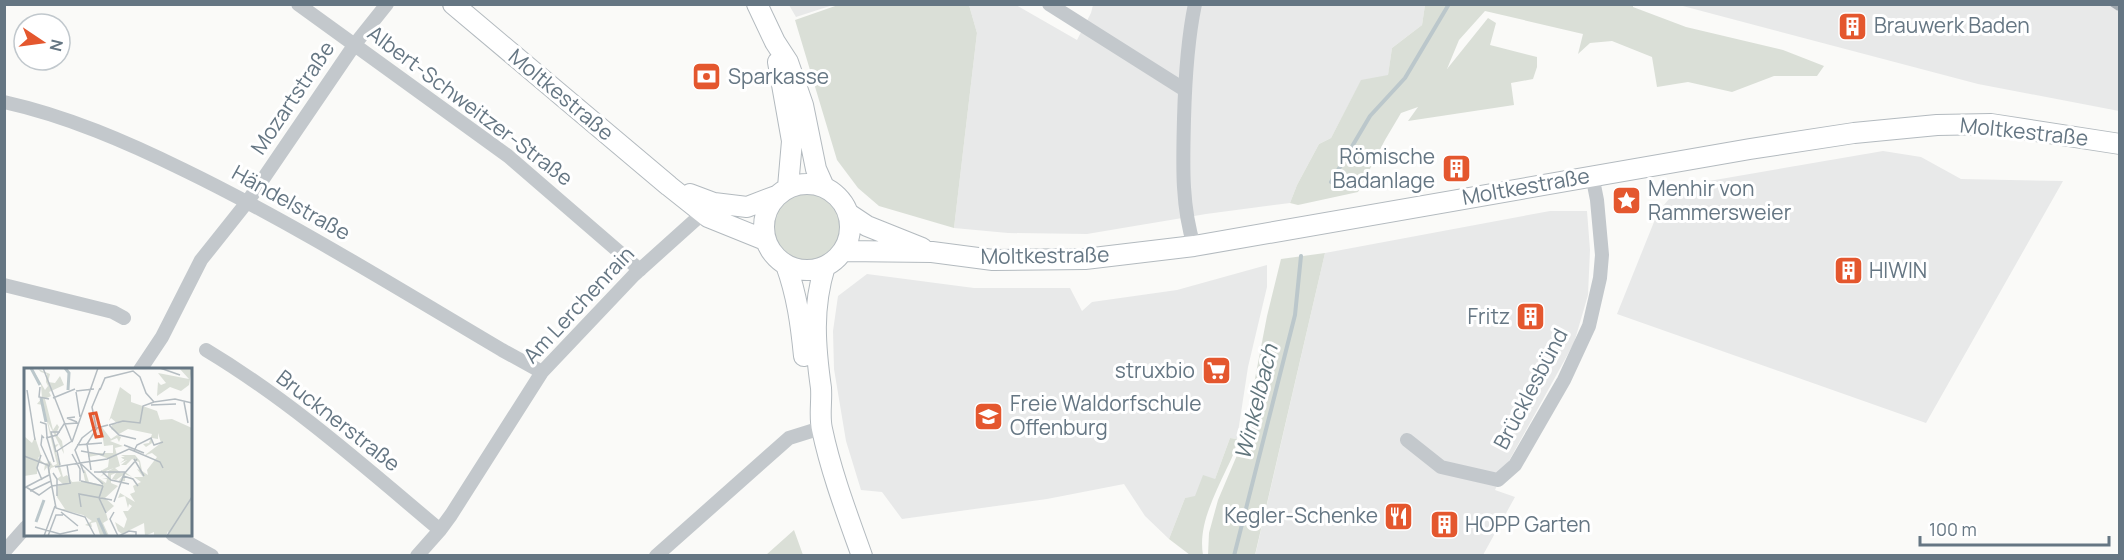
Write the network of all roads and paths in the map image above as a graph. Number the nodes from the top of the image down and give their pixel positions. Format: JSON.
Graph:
{"nodes":[{"id":1,"x":298,"y":4,"type":"edge"},
{"id":2,"x":387,"y":4,"type":"edge"},
{"id":3,"x":453,"y":4,"type":"edge"},
{"id":4,"x":758,"y":4,"type":"edge"},
{"id":5,"x":1049,"y":4,"type":"edge"},
{"id":6,"x":1195,"y":4,"type":"edge"},
{"id":7,"x":775,"y":42,"type":"junction"},
{"id":8,"x":355,"y":45,"type":"junction"},
{"id":9,"x":1185,"y":90,"type":"junction"},
{"id":10,"x":4,"y":102,"type":"edge"},
{"id":11,"x":2120,"y":144,"type":"edge"},
{"id":12,"x":1592,"y":175,"type":"junction"},
{"id":13,"x":669,"y":186,"type":"junction"},
{"id":14,"x":824,"y":187,"type":"junction"},
{"id":15,"x":782,"y":191,"type":"junction"},
{"id":16,"x":248,"y":201,"type":"junction"},
{"id":17,"x":703,"y":213,"type":"junction"},
{"id":18,"x":849,"y":214,"type":"junction"},
{"id":19,"x":765,"y":240,"type":"junction"},
{"id":20,"x":1194,"y":246,"type":"junction"},
{"id":21,"x":843,"y":251,"type":"junction"},
{"id":22,"x":932,"y":252,"type":"junction"},
{"id":23,"x":786,"y":265,"type":"junction"},
{"id":24,"x":825,"y":266,"type":"junction"},
{"id":25,"x":640,"y":270,"type":"junction"},
{"id":26,"x":4,"y":285,"type":"edge"},
{"id":27,"x":124,"y":318,"type":"dead end"},
{"id":28,"x":206,"y":350,"type":"dead end"},
{"id":29,"x":141,"y":368,"type":"edge"},
{"id":30,"x":542,"y":372,"type":"junction"},
{"id":31,"x":821,"y":425,"type":"junction"},
{"id":32,"x":1407,"y":440,"type":"dead end"},
{"id":33,"x":24,"y":529,"type":"edge"},
{"id":34,"x":440,"y":530,"type":"junction"},
{"id":35,"x":176,"y":536,"type":"edge"},
{"id":36,"x":4,"y":552,"type":"edge"},
{"id":37,"x":212,"y":555,"type":"edge"},
{"id":38,"x":417,"y":555,"type":"edge"},
{"id":39,"x":656,"y":555,"type":"edge"},
{"id":40,"x":862,"y":555,"type":"edge"}],
"edges":[{"from":1,"to":8,"type":"street","name":"Albert-Schweitzer-Straße"},
{"from":2,"to":8,"type":"street","name":"Mozartstraße"},
{"from":3,"to":13,"type":"street","name":"Moltkestraße"},
{"from":4,"to":7,"type":"street"},
{"from":5,"to":9,"type":"street"},
{"from":6,"to":9,"type":"street"},
{"from":7,"to":14,"type":"street"},
{"from":7,"to":15,"type":"street"},
{"from":8,"to":16,"type":"street","name":"Mozartstraße"},
{"from":8,"to":25,"type":"street","name":"Albert-Schweitzer-Straße"},
{"from":9,"to":20,"type":"street"},
{"from":10,"to":16,"type":"street","name":"Händelstraße"},
{"from":11,"to":12,"type":"street","name":"Moltkestraße"},
{"from":12,"to":20,"type":"street","name":"Moltkestraße"},
{"from":12,"to":32,"type":"street","name":"Brücklesbünd"},
{"from":13,"to":15,"type":"street","name":"Moltkestraße"},
{"from":13,"to":17,"type":"street","name":"Moltkestraße"},
{"from":14,"to":15,"type":"street"},
{"from":14,"to":18,"type":"street"},
{"from":15,"to":19,"type":"street"},
{"from":16,"to":29,"type":"street","name":"Mozartstraße"},
{"from":16,"to":30,"type":"street","name":"Händelstraße"},
{"from":17,"to":19,"type":"street","name":"Moltkestraße"},
{"from":17,"to":25,"type":"street","name":"Am Lerchenrain"},
{"from":18,"to":21,"type":"street"},
{"from":18,"to":22,"type":"street","name":"Moltkestraße"},
{"from":19,"to":23,"type":"street"},
{"from":20,"to":22,"type":"street","name":"Moltkestraße"},
{"from":21,"to":22,"type":"street","name":"Moltkestraße"},
{"from":21,"to":24,"type":"street"},
{"from":23,"to":24,"type":"street"},
{"from":23,"to":31,"type":"street"},
{"from":24,"to":31,"type":"street"},
{"from":25,"to":30,"type":"street","name":"Am Lerchenrain"},
{"from":26,"to":27,"type":"street"},
{"from":28,"to":34,"type":"street","name":"Brucknerstraße"},
{"from":30,"to":34,"type":"street","name":"Am Lerchenrain"},
{"from":31,"to":39,"type":"street"},
{"from":31,"to":40,"type":"street"},
{"from":33,"to":36,"type":"street"},
{"from":34,"to":38,"type":"street","name":"Am Lerchenrain"},
{"from":35,"to":37,"type":"street"}]}
